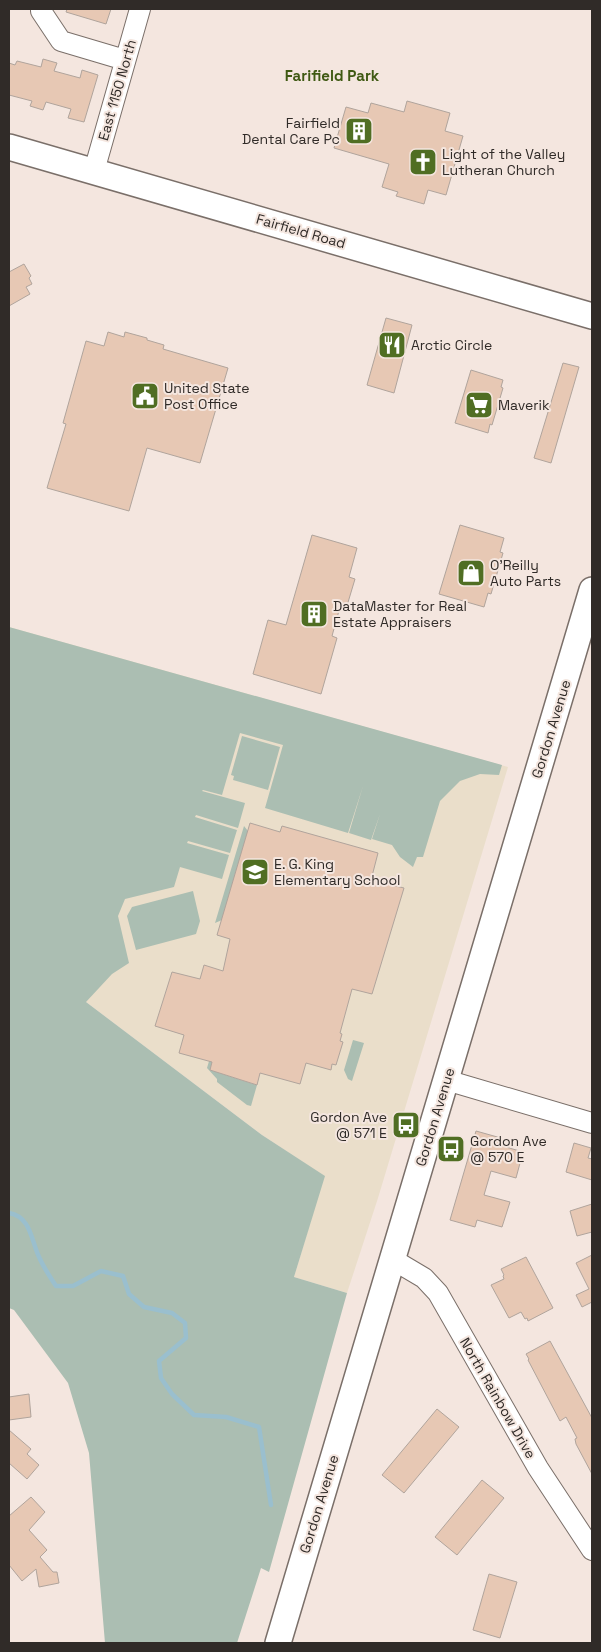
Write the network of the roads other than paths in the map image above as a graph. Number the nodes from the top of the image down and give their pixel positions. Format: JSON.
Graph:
{"nodes":[{"id":1,"x":140,"y":9,"type":"edge"},
{"id":2,"x":40,"y":11,"type":"dead end"},
{"id":3,"x":125,"y":60,"type":"junction"},
{"id":4,"x":9,"y":147,"type":"edge"},
{"id":5,"x":94,"y":171,"type":"junction"},
{"id":6,"x":592,"y":316,"type":"edge"},
{"id":7,"x":592,"y":590,"type":"edge"},
{"id":8,"x":446,"y":1080,"type":"junction"},
{"id":9,"x":592,"y":1123,"type":"edge"},
{"id":10,"x":392,"y":1259,"type":"junction"},
{"id":11,"x":592,"y":1550,"type":"edge"},
{"id":12,"x":278,"y":1643,"type":"edge"}],
"edges":[{"from":1,"to":3,"type":"street","name":"East 1150 North"},
{"from":2,"to":3,"type":"street"},
{"from":3,"to":5,"type":"street","name":"East 1150 North"},
{"from":4,"to":5,"type":"main road","name":"Fairfield Road"},
{"from":5,"to":6,"type":"main road","name":"Fairfield Road"},
{"from":7,"to":8,"type":"main road","name":"Gordon Avenue"},
{"from":8,"to":9,"type":"street"},
{"from":8,"to":10,"type":"main road","name":"Gordon Avenue"},
{"from":10,"to":11,"type":"street","name":"North Rainbow Drive"},
{"from":10,"to":12,"type":"main road","name":"Gordon Avenue"}]}
